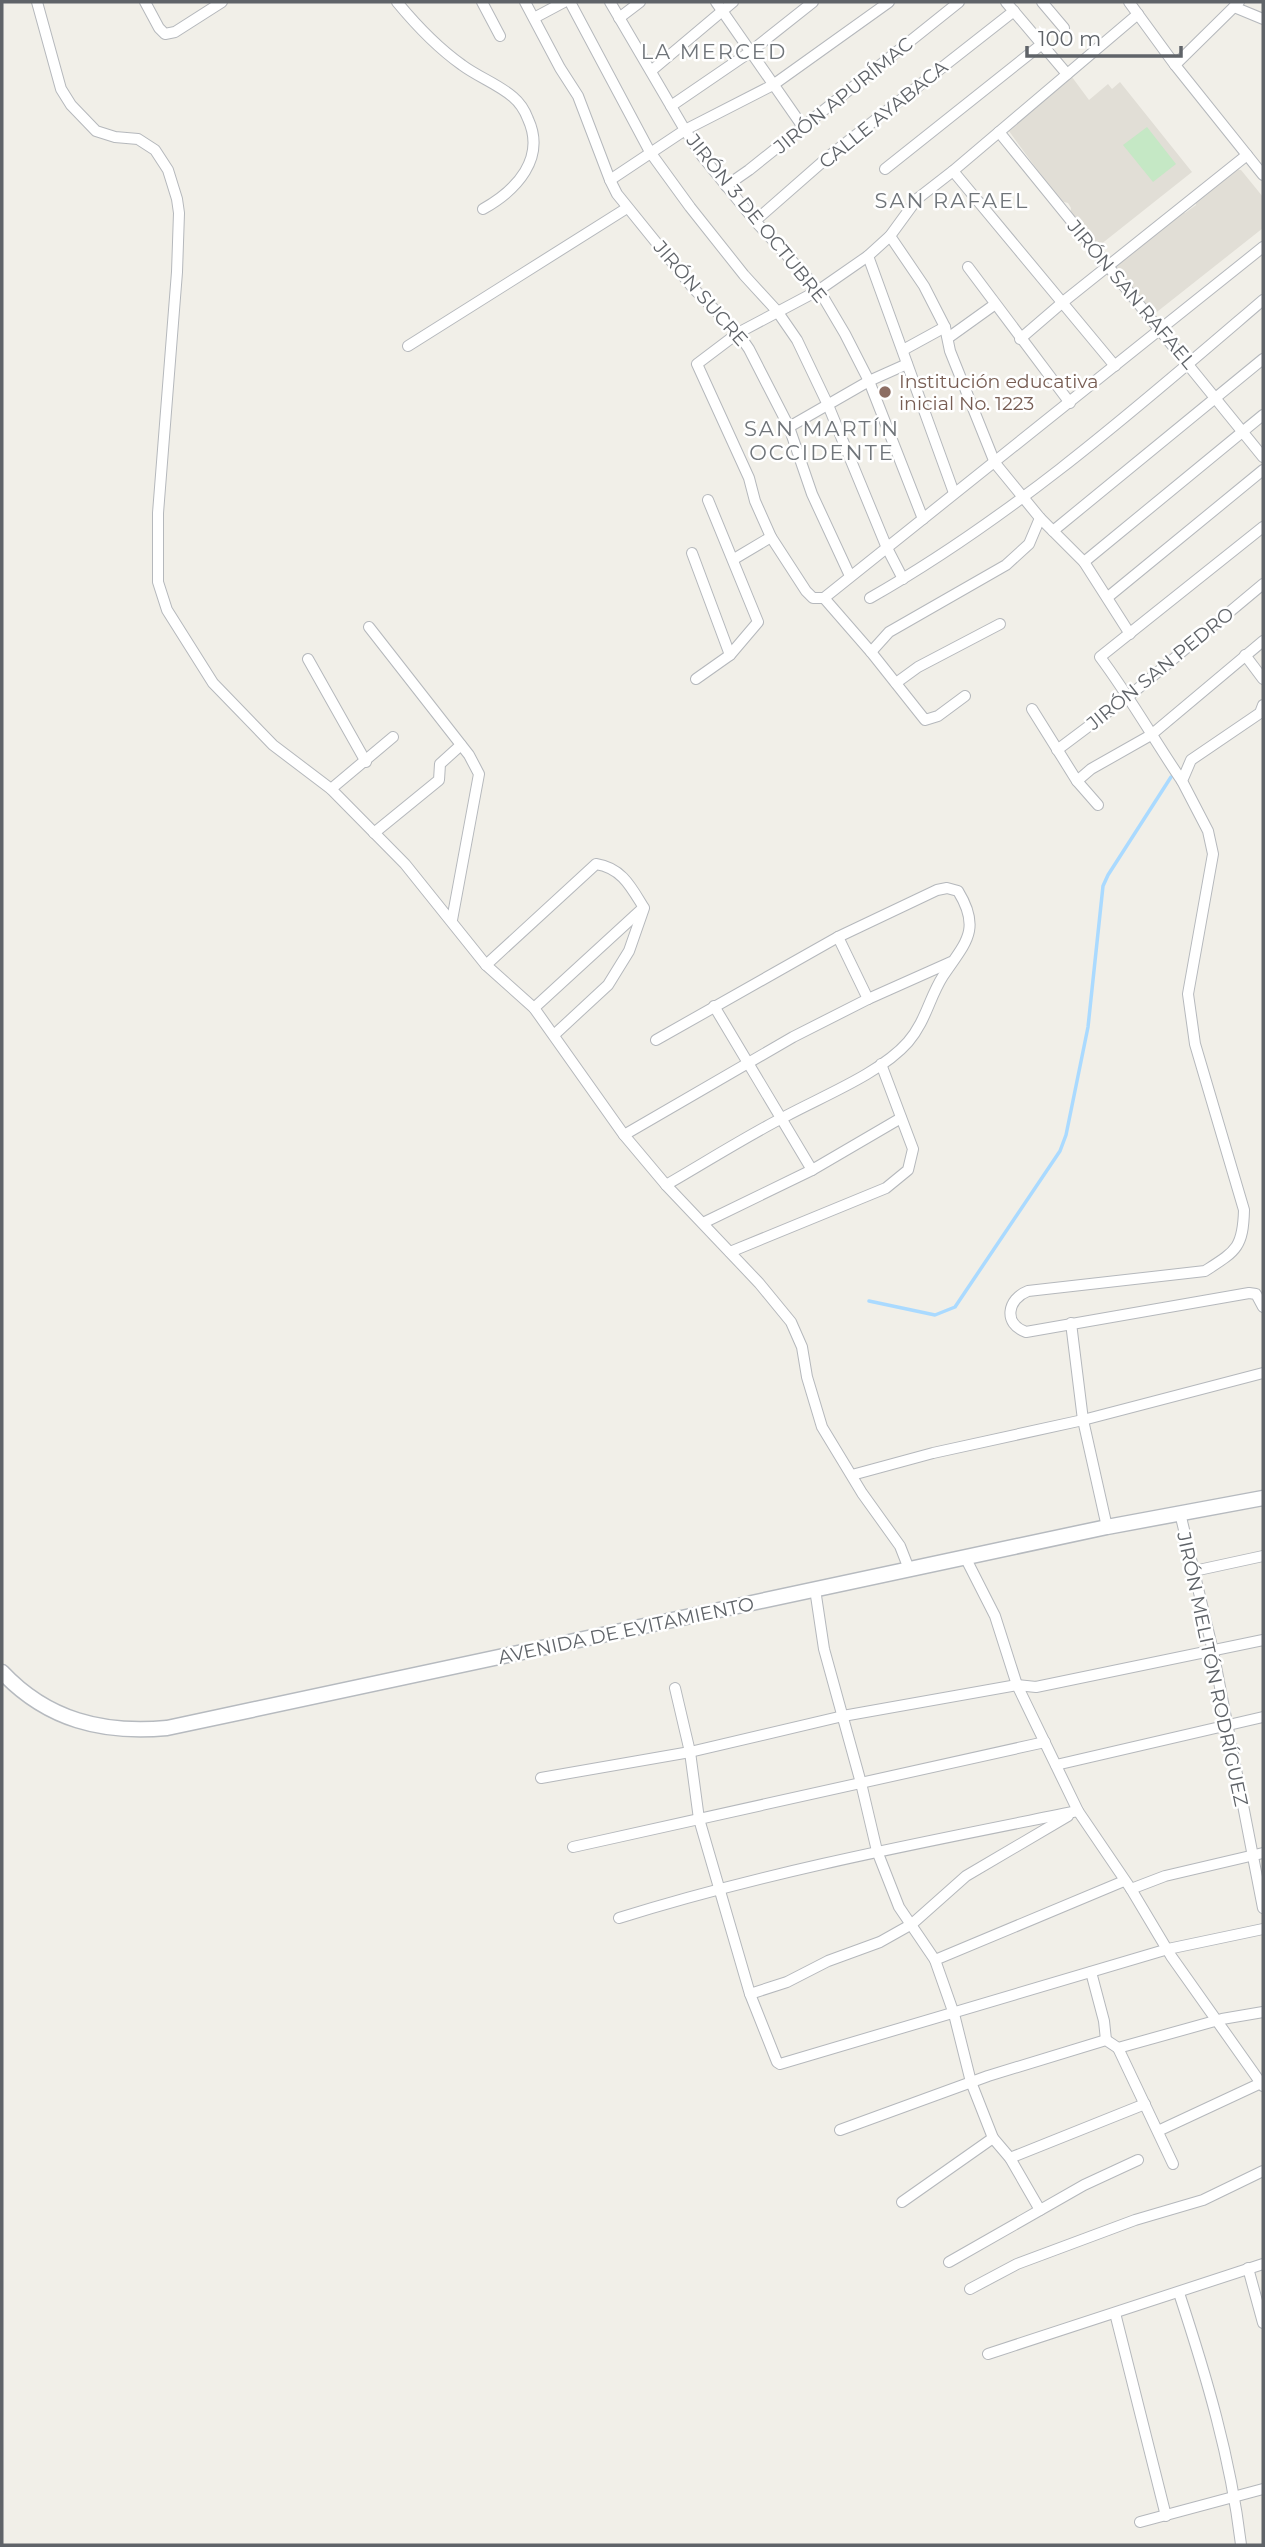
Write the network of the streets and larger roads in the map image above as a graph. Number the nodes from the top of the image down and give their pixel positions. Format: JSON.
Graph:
{"nodes":[{"id":1,"x":37,"y":2,"type":"edge"},
{"id":2,"x":145,"y":2,"type":"edge"},
{"id":3,"x":222,"y":2,"type":"edge"},
{"id":4,"x":397,"y":2,"type":"edge"},
{"id":5,"x":482,"y":2,"type":"edge"},
{"id":6,"x":525,"y":2,"type":"edge"},
{"id":7,"x":567,"y":2,"type":"edge"},
{"id":8,"x":610,"y":2,"type":"edge"},
{"id":9,"x":640,"y":2,"type":"edge"},
{"id":10,"x":733,"y":2,"type":"edge"},
{"id":11,"x":813,"y":2,"type":"edge"},
{"id":12,"x":889,"y":2,"type":"edge"},
{"id":13,"x":959,"y":2,"type":"edge"},
{"id":14,"x":1006,"y":2,"type":"edge"},
{"id":15,"x":1041,"y":2,"type":"edge"},
{"id":16,"x":1129,"y":2,"type":"edge"},
{"id":17,"x":1236,"y":5,"type":"edge"},
{"id":18,"x":719,"y":6,"type":"edge"},
{"id":19,"x":1014,"y":11,"type":"junction"},
{"id":20,"x":1138,"y":14,"type":"junction"},
{"id":21,"x":534,"y":18,"type":"junction"},
{"id":22,"x":619,"y":18,"type":"junction"},
{"id":23,"x":1263,"y":19,"type":"edge"},
{"id":24,"x":1064,"y":28,"type":"dead end"},
{"id":25,"x":500,"y":36,"type":"dead end"},
{"id":26,"x":1042,"y":44,"type":"junction"},
{"id":27,"x":750,"y":52,"type":"junction"},
{"id":28,"x":1175,"y":65,"type":"junction"},
{"id":29,"x":651,"y":71,"type":"junction"},
{"id":30,"x":1067,"y":74,"type":"junction"},
{"id":31,"x":773,"y":85,"type":"junction"},
{"id":32,"x":671,"y":106,"type":"junction"},
{"id":33,"x":803,"y":127,"type":"junction"},
{"id":34,"x":685,"y":130,"type":"junction"},
{"id":35,"x":999,"y":132,"type":"junction"},
{"id":36,"x":650,"y":152,"type":"junction"},
{"id":37,"x":1247,"y":155,"type":"junction"},
{"id":38,"x":885,"y":169,"type":"dead end"},
{"id":39,"x":953,"y":171,"type":"junction"},
{"id":40,"x":1263,"y":175,"type":"edge"},
{"id":41,"x":610,"y":180,"type":"junction"},
{"id":42,"x":726,"y":186,"type":"junction"},
{"id":43,"x":627,"y":208,"type":"junction"},
{"id":44,"x":483,"y":209,"type":"dead end"},
{"id":45,"x":755,"y":221,"type":"junction"},
{"id":46,"x":890,"y":236,"type":"junction"},
{"id":47,"x":1263,"y":247,"type":"edge"},
{"id":48,"x":868,"y":256,"type":"junction"},
{"id":49,"x":1108,"y":266,"type":"junction"},
{"id":50,"x":968,"y":267,"type":"dead end"},
{"id":51,"x":819,"y":290,"type":"junction"},
{"id":52,"x":1263,"y":300,"type":"edge"},
{"id":53,"x":1063,"y":302,"type":"junction"},
{"id":54,"x":995,"y":305,"type":"junction"},
{"id":55,"x":777,"y":311,"type":"junction"},
{"id":56,"x":1158,"y":330,"type":"junction"},
{"id":57,"x":946,"y":332,"type":"junction"},
{"id":58,"x":738,"y":333,"type":"junction"},
{"id":59,"x":1020,"y":339,"type":"junction"},
{"id":60,"x":408,"y":346,"type":"dead end"},
{"id":61,"x":903,"y":350,"type":"junction"},
{"id":62,"x":1263,"y":359,"type":"edge"},
{"id":63,"x":1189,"y":363,"type":"junction"},
{"id":64,"x":907,"y":365,"type":"junction"},
{"id":65,"x":1115,"y":366,"type":"junction"},
{"id":66,"x":869,"y":381,"type":"junction"},
{"id":67,"x":1217,"y":399,"type":"junction"},
{"id":68,"x":1070,"y":403,"type":"junction"},
{"id":69,"x":828,"y":405,"type":"junction"},
{"id":70,"x":1263,"y":415,"type":"edge"},
{"id":71,"x":789,"y":427,"type":"junction"},
{"id":72,"x":1243,"y":432,"type":"junction"},
{"id":73,"x":1263,"y":457,"type":"edge"},
{"id":74,"x":995,"y":463,"type":"junction"},
{"id":75,"x":1263,"y":470,"type":"edge"},
{"id":76,"x":954,"y":493,"type":"junction"},
{"id":77,"x":1023,"y":498,"type":"junction"},
{"id":78,"x":708,"y":500,"type":"dead end"},
{"id":79,"x":1040,"y":518,"type":"junction"},
{"id":80,"x":923,"y":519,"type":"junction"},
{"id":81,"x":1263,"y":527,"type":"edge"},
{"id":82,"x":1053,"y":531,"type":"junction"},
{"id":83,"x":771,"y":537,"type":"junction"},
{"id":84,"x":887,"y":548,"type":"junction"},
{"id":85,"x":692,"y":553,"type":"dead end"},
{"id":86,"x":734,"y":559,"type":"junction"},
{"id":87,"x":1084,"y":562,"type":"junction"},
{"id":88,"x":850,"y":576,"type":"junction"},
{"id":89,"x":903,"y":579,"type":"junction"},
{"id":90,"x":1263,"y":584,"type":"edge"},
{"id":91,"x":1108,"y":597,"type":"junction"},
{"id":92,"x":824,"y":598,"type":"junction"},
{"id":93,"x":870,"y":598,"type":"dead end"},
{"id":94,"x":1000,"y":624,"type":"dead end"},
{"id":95,"x":369,"y":627,"type":"dead end"},
{"id":96,"x":1130,"y":634,"type":"junction"},
{"id":97,"x":1263,"y":640,"type":"edge"},
{"id":98,"x":871,"y":652,"type":"junction"},
{"id":99,"x":730,"y":655,"type":"junction"},
{"id":100,"x":1245,"y":655,"type":"junction"},
{"id":101,"x":308,"y":659,"type":"dead end"},
{"id":102,"x":696,"y":679,"type":"dead end"},
{"id":103,"x":1263,"y":679,"type":"edge"},
{"id":104,"x":896,"y":683,"type":"junction"},
{"id":105,"x":965,"y":695,"type":"dead end"},
{"id":106,"x":1129,"y":696,"type":"junction"},
{"id":107,"x":1032,"y":709,"type":"dead end"},
{"id":108,"x":1262,"y":713,"type":"edge"},
{"id":109,"x":1151,"y":735,"type":"junction"},
{"id":110,"x":393,"y":737,"type":"dead end"},
{"id":111,"x":461,"y":746,"type":"junction"},
{"id":112,"x":1057,"y":750,"type":"junction"},
{"id":113,"x":366,"y":762,"type":"junction"},
{"id":114,"x":1077,"y":780,"type":"junction"},
{"id":115,"x":1182,"y":781,"type":"junction"},
{"id":116,"x":331,"y":789,"type":"junction"},
{"id":117,"x":1098,"y":805,"type":"dead end"},
{"id":118,"x":374,"y":833,"type":"junction"},
{"id":119,"x":644,"y":908,"type":"junction"},
{"id":120,"x":452,"y":920,"type":"junction"},
{"id":121,"x":838,"y":937,"type":"junction"},
{"id":122,"x":955,"y":961,"type":"junction"},
{"id":123,"x":486,"y":965,"type":"junction"},
{"id":124,"x":868,"y":999,"type":"junction"},
{"id":125,"x":714,"y":1006,"type":"junction"},
{"id":126,"x":534,"y":1008,"type":"junction"},
{"id":127,"x":554,"y":1035,"type":"junction"},
{"id":128,"x":656,"y":1040,"type":"dead end"},
{"id":129,"x":748,"y":1062,"type":"junction"},
{"id":130,"x":881,"y":1065,"type":"junction"},
{"id":131,"x":782,"y":1118,"type":"junction"},
{"id":132,"x":901,"y":1118,"type":"junction"},
{"id":133,"x":624,"y":1135,"type":"junction"},
{"id":134,"x":812,"y":1170,"type":"junction"},
{"id":135,"x":666,"y":1185,"type":"junction"},
{"id":136,"x":703,"y":1223,"type":"junction"},
{"id":137,"x":730,"y":1252,"type":"junction"},
{"id":138,"x":1263,"y":1307,"type":"edge"},
{"id":139,"x":1072,"y":1323,"type":"junction"},
{"id":140,"x":1263,"y":1373,"type":"edge"},
{"id":141,"x":1083,"y":1420,"type":"junction"},
{"id":142,"x":852,"y":1475,"type":"junction"},
{"id":143,"x":1263,"y":1498,"type":"edge"},
{"id":144,"x":1180,"y":1513,"type":"junction"},
{"id":145,"x":1107,"y":1527,"type":"junction"},
{"id":146,"x":1263,"y":1556,"type":"edge"},
{"id":147,"x":965,"y":1557,"type":"junction"},
{"id":148,"x":909,"y":1569,"type":"junction"},
{"id":149,"x":1194,"y":1571,"type":"junction"},
{"id":150,"x":815,"y":1589,"type":"junction"},
{"id":151,"x":1263,"y":1640,"type":"edge"},
{"id":152,"x":1213,"y":1651,"type":"junction"},
{"id":153,"x":2,"y":1672,"type":"edge"},
{"id":154,"x":1017,"y":1685,"type":"junction"},
{"id":155,"x":675,"y":1688,"type":"dead end"},
{"id":156,"x":843,"y":1716,"type":"junction"},
{"id":157,"x":1263,"y":1717,"type":"edge"},
{"id":158,"x":1227,"y":1725,"type":"junction"},
{"id":159,"x":1045,"y":1742,"type":"junction"},
{"id":160,"x":690,"y":1752,"type":"junction"},
{"id":161,"x":1056,"y":1765,"type":"junction"},
{"id":162,"x":541,"y":1778,"type":"dead end"},
{"id":163,"x":861,"y":1783,"type":"junction"},
{"id":164,"x":1078,"y":1811,"type":"junction"},
{"id":165,"x":699,"y":1819,"type":"junction"},
{"id":166,"x":573,"y":1847,"type":"dead end"},
{"id":167,"x":877,"y":1852,"type":"junction"},
{"id":168,"x":1263,"y":1853,"type":"edge"},
{"id":169,"x":1251,"y":1856,"type":"junction"},
{"id":170,"x":1128,"y":1885,"type":"junction"},
{"id":171,"x":720,"y":1890,"type":"junction"},
{"id":172,"x":1263,"y":1909,"type":"edge"},
{"id":173,"x":619,"y":1917,"type":"dead end"},
{"id":174,"x":912,"y":1924,"type":"junction"},
{"id":175,"x":1263,"y":1929,"type":"edge"},
{"id":176,"x":1168,"y":1949,"type":"junction"},
{"id":177,"x":935,"y":1960,"type":"junction"},
{"id":178,"x":1091,"y":1972,"type":"junction"},
{"id":179,"x":750,"y":1994,"type":"junction"},
{"id":180,"x":1263,"y":2012,"type":"edge"},
{"id":181,"x":954,"y":2014,"type":"junction"},
{"id":182,"x":1216,"y":2021,"type":"junction"},
{"id":183,"x":1106,"y":2040,"type":"junction"},
{"id":184,"x":1118,"y":2048,"type":"junction"},
{"id":185,"x":971,"y":2082,"type":"junction"},
{"id":186,"x":1262,"y":2085,"type":"edge"},
{"id":187,"x":1145,"y":2104,"type":"junction"},
{"id":188,"x":840,"y":2130,"type":"dead end"},
{"id":189,"x":1158,"y":2131,"type":"junction"},
{"id":190,"x":993,"y":2138,"type":"junction"},
{"id":191,"x":1010,"y":2158,"type":"junction"},
{"id":192,"x":1138,"y":2160,"type":"dead end"},
{"id":193,"x":1173,"y":2164,"type":"dead end"},
{"id":194,"x":1263,"y":2171,"type":"edge"},
{"id":195,"x":902,"y":2202,"type":"dead end"},
{"id":196,"x":1040,"y":2210,"type":"junction"},
{"id":197,"x":949,"y":2262,"type":"dead end"},
{"id":198,"x":1263,"y":2264,"type":"edge"},
{"id":199,"x":1248,"y":2268,"type":"junction"},
{"id":200,"x":970,"y":2289,"type":"dead end"},
{"id":201,"x":1179,"y":2293,"type":"junction"},
{"id":202,"x":1115,"y":2313,"type":"junction"},
{"id":203,"x":1263,"y":2323,"type":"edge"},
{"id":204,"x":988,"y":2354,"type":"dead end"},
{"id":205,"x":1263,"y":2489,"type":"edge"},
{"id":206,"x":1236,"y":2496,"type":"junction"},
{"id":207,"x":1166,"y":2516,"type":"junction"},
{"id":208,"x":1140,"y":2522,"type":"dead end"},
{"id":209,"x":1241,"y":2545,"type":"edge"}],
"edges":[{"from":1,"to":116,"type":"street"},
{"from":2,"to":3,"type":"street"},
{"from":4,"to":44,"type":"street"},
{"from":5,"to":25,"type":"street"},
{"from":6,"to":21,"type":"street","name":"JIRÓN SUCRE"},
{"from":7,"to":21,"type":"street"},
{"from":7,"to":36,"type":"street"},
{"from":8,"to":22,"type":"street","name":"JIRÓN 3 DE OCTUBRE"},
{"from":9,"to":22,"type":"street"},
{"from":10,"to":18,"type":"street"},
{"from":11,"to":27,"type":"street"},
{"from":12,"to":31,"type":"street"},
{"from":13,"to":33,"type":"street","name":"JIRÓN APURÍMAC"},
{"from":14,"to":19,"type":"street"},
{"from":15,"to":24,"type":"street"},
{"from":16,"to":20,"type":"street"},
{"from":17,"to":23,"type":"street"},
{"from":17,"to":28,"type":"street"},
{"from":18,"to":27,"type":"street"},
{"from":18,"to":29,"type":"street"},
{"from":19,"to":26,"type":"street"},
{"from":19,"to":45,"type":"street","name":"CALLE AYABACA"},
{"from":20,"to":28,"type":"street"},
{"from":20,"to":30,"type":"street"},
{"from":21,"to":41,"type":"street","name":"JIRÓN SUCRE"},
{"from":22,"to":29,"type":"street","name":"JIRÓN 3 DE OCTUBRE"},
{"from":26,"to":30,"type":"street"},
{"from":26,"to":38,"type":"street"},
{"from":27,"to":31,"type":"street"},
{"from":27,"to":32,"type":"street"},
{"from":28,"to":37,"type":"street"},
{"from":29,"to":32,"type":"street","name":"JIRÓN 3 DE OCTUBRE"},
{"from":30,"to":35,"type":"street"},
{"from":31,"to":33,"type":"street"},
{"from":31,"to":34,"type":"street"},
{"from":32,"to":34,"type":"street","name":"JIRÓN 3 DE OCTUBRE"},
{"from":33,"to":42,"type":"street","name":"JIRÓN APURÍMAC"},
{"from":34,"to":36,"type":"street"},
{"from":34,"to":42,"type":"street","name":"JIRÓN 3 DE OCTUBRE"},
{"from":35,"to":39,"type":"street"},
{"from":35,"to":49,"type":"street","name":"JIRÓN SAN RAFAEL"},
{"from":36,"to":41,"type":"street"},
{"from":36,"to":55,"type":"street"},
{"from":37,"to":40,"type":"street"},
{"from":37,"to":49,"type":"street"},
{"from":39,"to":46,"type":"street"},
{"from":39,"to":53,"type":"street"},
{"from":41,"to":43,"type":"street","name":"JIRÓN SUCRE"},
{"from":42,"to":45,"type":"street","name":"JIRÓN 3 DE OCTUBRE"},
{"from":43,"to":58,"type":"street","name":"JIRÓN SUCRE"},
{"from":43,"to":60,"type":"street"},
{"from":45,"to":51,"type":"street","name":"JIRÓN 3 DE OCTUBRE"},
{"from":46,"to":48,"type":"street"},
{"from":46,"to":57,"type":"street"},
{"from":47,"to":56,"type":"street"},
{"from":48,"to":51,"type":"street"},
{"from":48,"to":61,"type":"street"},
{"from":49,"to":53,"type":"street"},
{"from":49,"to":56,"type":"street","name":"JIRÓN SAN RAFAEL"},
{"from":50,"to":54,"type":"street"},
{"from":51,"to":55,"type":"street"},
{"from":51,"to":66,"type":"street","name":"JIRÓN 3 DE OCTUBRE"},
{"from":52,"to":63,"type":"street"},
{"from":53,"to":59,"type":"street"},
{"from":53,"to":65,"type":"street"},
{"from":54,"to":57,"type":"street"},
{"from":54,"to":59,"type":"street"},
{"from":55,"to":58,"type":"street"},
{"from":55,"to":69,"type":"street"},
{"from":56,"to":63,"type":"street","name":"JIRÓN SAN RAFAEL"},
{"from":56,"to":65,"type":"street"},
{"from":57,"to":61,"type":"street"},
{"from":57,"to":74,"type":"street"},
{"from":58,"to":71,"type":"street","name":"JIRÓN SUCRE"},
{"from":58,"to":83,"type":"street"},
{"from":59,"to":68,"type":"street"},
{"from":61,"to":64,"type":"street"},
{"from":62,"to":67,"type":"street"},
{"from":63,"to":67,"type":"street","name":"JIRÓN SAN RAFAEL"},
{"from":63,"to":77,"type":"street"},
{"from":64,"to":66,"type":"street"},
{"from":64,"to":76,"type":"street"},
{"from":65,"to":68,"type":"street"},
{"from":66,"to":69,"type":"street"},
{"from":66,"to":80,"type":"street","name":"JIRÓN 3 DE OCTUBRE"},
{"from":67,"to":72,"type":"street","name":"JIRÓN SAN RAFAEL"},
{"from":67,"to":82,"type":"street"},
{"from":68,"to":74,"type":"street"},
{"from":69,"to":71,"type":"street"},
{"from":69,"to":84,"type":"street"},
{"from":70,"to":72,"type":"street"},
{"from":71,"to":88,"type":"street","name":"JIRÓN SUCRE"},
{"from":72,"to":73,"type":"street","name":"JIRÓN SAN RAFAEL"},
{"from":72,"to":87,"type":"street"},
{"from":74,"to":76,"type":"street"},
{"from":74,"to":77,"type":"street"},
{"from":75,"to":91,"type":"street"},
{"from":76,"to":80,"type":"street"},
{"from":77,"to":79,"type":"street"},
{"from":77,"to":89,"type":"street"},
{"from":78,"to":86,"type":"street"},
{"from":79,"to":82,"type":"street"},
{"from":79,"to":98,"type":"street"},
{"from":80,"to":84,"type":"street"},
{"from":81,"to":96,"type":"street"},
{"from":82,"to":87,"type":"street"},
{"from":83,"to":86,"type":"street"},
{"from":83,"to":92,"type":"street"},
{"from":84,"to":88,"type":"street"},
{"from":84,"to":89,"type":"street"},
{"from":85,"to":99,"type":"street"},
{"from":86,"to":99,"type":"street"},
{"from":87,"to":91,"type":"street"},
{"from":88,"to":92,"type":"street"},
{"from":89,"to":93,"type":"street"},
{"from":90,"to":106,"type":"street","name":"JIRÓN SAN PEDRO"},
{"from":91,"to":96,"type":"street"},
{"from":92,"to":98,"type":"street"},
{"from":94,"to":104,"type":"street"},
{"from":95,"to":111,"type":"street"},
{"from":96,"to":106,"type":"street"},
{"from":97,"to":100,"type":"street"},
{"from":98,"to":104,"type":"street"},
{"from":99,"to":102,"type":"street"},
{"from":100,"to":103,"type":"street"},
{"from":100,"to":109,"type":"street"},
{"from":101,"to":113,"type":"street"},
{"from":104,"to":105,"type":"street"},
{"from":106,"to":109,"type":"street"},
{"from":106,"to":112,"type":"street","name":"JIRÓN SAN PEDRO"},
{"from":107,"to":112,"type":"street"},
{"from":108,"to":115,"type":"street"},
{"from":109,"to":114,"type":"street"},
{"from":109,"to":115,"type":"street"},
{"from":110,"to":113,"type":"street"},
{"from":111,"to":118,"type":"street"},
{"from":111,"to":120,"type":"street"},
{"from":112,"to":114,"type":"street"},
{"from":113,"to":116,"type":"street"},
{"from":114,"to":117,"type":"street"},
{"from":115,"to":139,"type":"street"},
{"from":116,"to":118,"type":"street"},
{"from":118,"to":120,"type":"street"},
{"from":119,"to":123,"type":"street"},
{"from":119,"to":126,"type":"street"},
{"from":119,"to":127,"type":"street"},
{"from":120,"to":123,"type":"street"},
{"from":121,"to":122,"type":"street"},
{"from":121,"to":124,"type":"street"},
{"from":121,"to":125,"type":"street"},
{"from":122,"to":124,"type":"street"},
{"from":122,"to":130,"type":"street"},
{"from":123,"to":126,"type":"street"},
{"from":124,"to":129,"type":"street"},
{"from":125,"to":128,"type":"street"},
{"from":125,"to":129,"type":"street"},
{"from":126,"to":127,"type":"street"},
{"from":127,"to":133,"type":"street"},
{"from":129,"to":131,"type":"street"},
{"from":129,"to":133,"type":"street"},
{"from":130,"to":131,"type":"street"},
{"from":130,"to":132,"type":"street"},
{"from":131,"to":134,"type":"street"},
{"from":131,"to":135,"type":"street"},
{"from":132,"to":134,"type":"street"},
{"from":132,"to":137,"type":"street"},
{"from":133,"to":135,"type":"street"},
{"from":134,"to":136,"type":"street"},
{"from":135,"to":136,"type":"street"},
{"from":136,"to":137,"type":"street"},
{"from":137,"to":142,"type":"street"},
{"from":138,"to":139,"type":"street"},
{"from":139,"to":141,"type":"street"},
{"from":140,"to":141,"type":"street"},
{"from":141,"to":142,"type":"street"},
{"from":141,"to":145,"type":"street"},
{"from":142,"to":148,"type":"street"},
{"from":143,"to":144,"type":"street","name":"AVENIDA DE EVITAMIENTO"},
{"from":144,"to":145,"type":"street","name":"AVENIDA DE EVITAMIENTO"},
{"from":144,"to":149,"type":"street","name":"JIRÓN MELITÓN RODRÍGUEZ"},
{"from":145,"to":147,"type":"street","name":"AVENIDA DE EVITAMIENTO"},
{"from":146,"to":149,"type":"street"},
{"from":147,"to":148,"type":"street","name":"AVENIDA DE EVITAMIENTO"},
{"from":147,"to":154,"type":"street"},
{"from":148,"to":150,"type":"street","name":"AVENIDA DE EVITAMIENTO"},
{"from":149,"to":152,"type":"street","name":"JIRÓN MELITÓN RODRÍGUEZ"},
{"from":150,"to":153,"type":"street","name":"AVENIDA DE EVITAMIENTO"},
{"from":150,"to":156,"type":"street"},
{"from":151,"to":152,"type":"street"},
{"from":152,"to":154,"type":"street"},
{"from":152,"to":158,"type":"street","name":"JIRÓN MELITÓN RODRÍGUEZ"},
{"from":154,"to":156,"type":"street"},
{"from":154,"to":159,"type":"street"},
{"from":155,"to":160,"type":"street"},
{"from":156,"to":160,"type":"street"},
{"from":156,"to":163,"type":"street"},
{"from":157,"to":158,"type":"street"},
{"from":158,"to":161,"type":"street"},
{"from":158,"to":169,"type":"street","name":"JIRÓN MELITÓN RODRÍGUEZ"},
{"from":159,"to":161,"type":"street"},
{"from":159,"to":163,"type":"street"},
{"from":160,"to":162,"type":"street"},
{"from":160,"to":165,"type":"street"},
{"from":161,"to":164,"type":"street"},
{"from":163,"to":165,"type":"street"},
{"from":163,"to":167,"type":"street"},
{"from":164,"to":167,"type":"street"},
{"from":164,"to":170,"type":"street"},
{"from":164,"to":174,"type":"street"},
{"from":165,"to":166,"type":"street"},
{"from":165,"to":171,"type":"street"},
{"from":167,"to":171,"type":"street"},
{"from":167,"to":174,"type":"street"},
{"from":168,"to":169,"type":"street"},
{"from":169,"to":170,"type":"street"},
{"from":169,"to":172,"type":"street","name":"JIRÓN MELITÓN RODRÍGUEZ"},
{"from":170,"to":176,"type":"street"},
{"from":170,"to":177,"type":"street"},
{"from":171,"to":173,"type":"street"},
{"from":171,"to":179,"type":"street"},
{"from":174,"to":177,"type":"street"},
{"from":174,"to":179,"type":"street"},
{"from":175,"to":176,"type":"street"},
{"from":176,"to":178,"type":"street"},
{"from":176,"to":182,"type":"street"},
{"from":177,"to":181,"type":"street"},
{"from":178,"to":181,"type":"street"},
{"from":178,"to":183,"type":"street"},
{"from":179,"to":181,"type":"street"},
{"from":180,"to":182,"type":"street"},
{"from":181,"to":185,"type":"street"},
{"from":182,"to":184,"type":"street"},
{"from":182,"to":186,"type":"street"},
{"from":183,"to":184,"type":"street"},
{"from":183,"to":185,"type":"street"},
{"from":184,"to":187,"type":"street"},
{"from":185,"to":188,"type":"street"},
{"from":185,"to":190,"type":"street"},
{"from":186,"to":189,"type":"street"},
{"from":187,"to":189,"type":"street"},
{"from":187,"to":191,"type":"street"},
{"from":189,"to":193,"type":"street"},
{"from":190,"to":191,"type":"street"},
{"from":190,"to":195,"type":"street"},
{"from":191,"to":196,"type":"street"},
{"from":192,"to":196,"type":"street"},
{"from":194,"to":200,"type":"street"},
{"from":196,"to":197,"type":"street"},
{"from":198,"to":199,"type":"street"},
{"from":199,"to":201,"type":"street"},
{"from":199,"to":203,"type":"street"},
{"from":201,"to":202,"type":"street"},
{"from":201,"to":206,"type":"street"},
{"from":202,"to":204,"type":"street"},
{"from":202,"to":207,"type":"street"},
{"from":205,"to":206,"type":"street"},
{"from":206,"to":207,"type":"street"},
{"from":206,"to":209,"type":"street"},
{"from":207,"to":208,"type":"street"}]}
